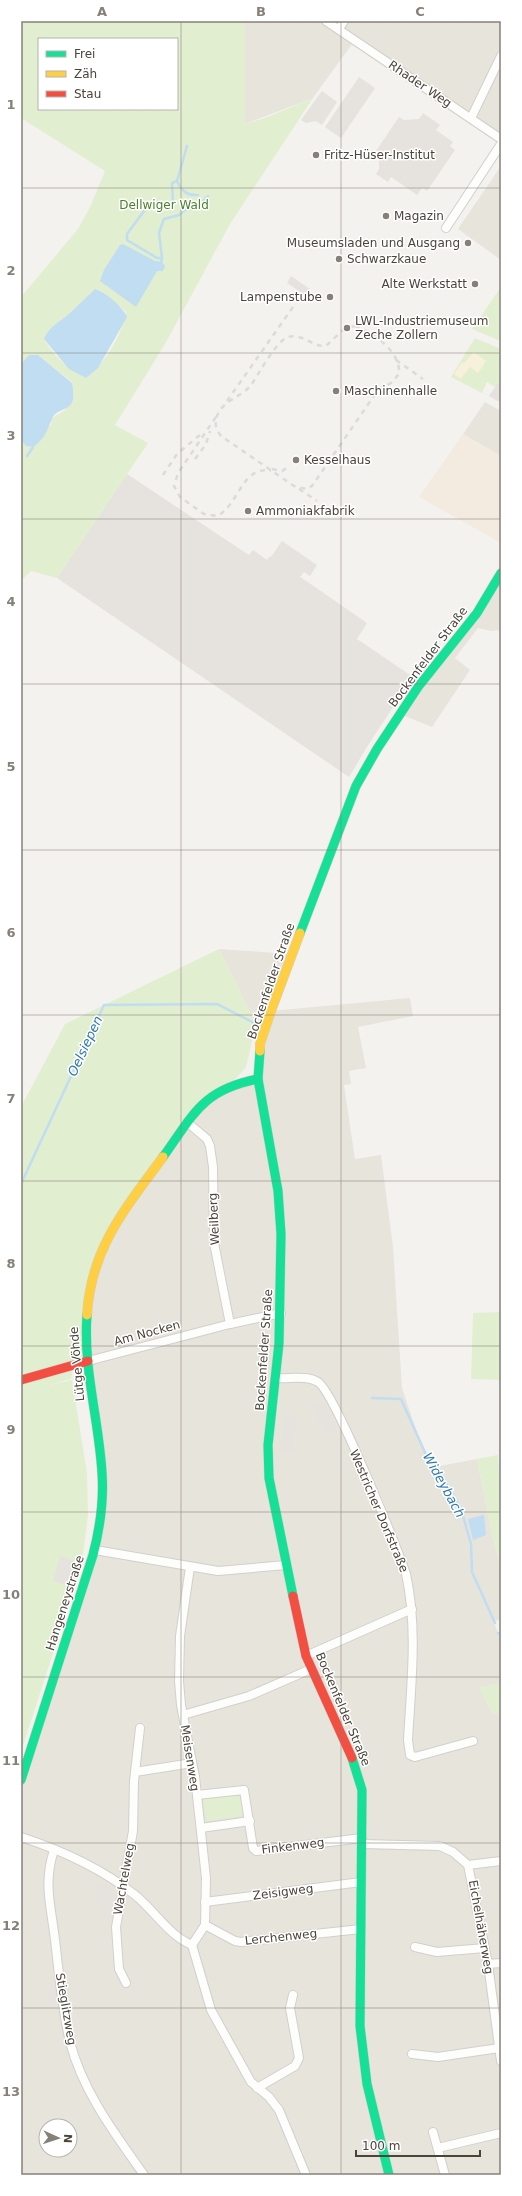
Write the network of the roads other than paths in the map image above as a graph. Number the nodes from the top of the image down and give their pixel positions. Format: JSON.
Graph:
{"nodes":[{"id":1,"x":326,"y":21,"type":"edge"},
{"id":2,"x":344,"y":21,"type":"edge"},
{"id":3,"x":339,"y":29,"type":"junction"},
{"id":4,"x":501,"y":56,"type":"edge"},
{"id":5,"x":471,"y":118,"type":"junction"},
{"id":6,"x":501,"y":139,"type":"edge"},
{"id":7,"x":501,"y":144,"type":"edge"},
{"id":8,"x":446,"y":228,"type":"dead end"},
{"id":9,"x":501,"y":573,"type":"edge"},
{"id":10,"x":258,"y":1079,"type":"junction"},
{"id":11,"x":188,"y":1123,"type":"junction"},
{"id":12,"x":281,"y":1313,"type":"junction"},
{"id":13,"x":230,"y":1324,"type":"junction"},
{"id":14,"x":88,"y":1360,"type":"junction"},
{"id":15,"x":276,"y":1378,"type":"junction"},
{"id":16,"x":21,"y":1380,"type":"edge"},
{"id":17,"x":95,"y":1550,"type":"junction"},
{"id":18,"x":286,"y":1565,"type":"junction"},
{"id":19,"x":190,"y":1567,"type":"junction"},
{"id":20,"x":412,"y":1609,"type":"junction"},
{"id":21,"x":306,"y":1656,"type":"junction"},
{"id":22,"x":311,"y":1669,"type":"junction"},
{"id":23,"x":183,"y":1715,"type":"junction"},
{"id":24,"x":140,"y":1728,"type":"dead end"},
{"id":25,"x":473,"y":1741,"type":"dead end"},
{"id":26,"x":192,"y":1763,"type":"junction"},
{"id":27,"x":135,"y":1772,"type":"junction"},
{"id":28,"x":21,"y":1780,"type":"edge"},
{"id":29,"x":197,"y":1795,"type":"junction"},
{"id":30,"x":250,"y":1821,"type":"junction"},
{"id":31,"x":201,"y":1828,"type":"junction"},
{"id":32,"x":21,"y":1837,"type":"edge"},
{"id":33,"x":362,"y":1841,"type":"junction"},
{"id":34,"x":54,"y":1850,"type":"junction"},
{"id":35,"x":501,"y":1862,"type":"edge"},
{"id":36,"x":468,"y":1865,"type":"junction"},
{"id":37,"x":361,"y":1882,"type":"junction"},
{"id":38,"x":124,"y":1887,"type":"junction"},
{"id":39,"x":205,"y":1902,"type":"junction"},
{"id":40,"x":205,"y":1925,"type":"junction"},
{"id":41,"x":361,"y":1929,"type":"junction"},
{"id":42,"x":192,"y":1946,"type":"junction"},
{"id":43,"x":415,"y":1947,"type":"dead end"},
{"id":44,"x":485,"y":1948,"type":"junction"},
{"id":45,"x":501,"y":1963,"type":"edge"},
{"id":46,"x":488,"y":1964,"type":"junction"},
{"id":47,"x":126,"y":1983,"type":"dead end"},
{"id":48,"x":292,"y":1995,"type":"dead end"},
{"id":49,"x":499,"y":2048,"type":"junction"},
{"id":50,"x":412,"y":2054,"type":"dead end"},
{"id":51,"x":501,"y":2057,"type":"edge"},
{"id":52,"x":501,"y":2061,"type":"edge"},
{"id":53,"x":257,"y":2088,"type":"junction"},
{"id":54,"x":434,"y":2132,"type":"dead end"},
{"id":55,"x":501,"y":2133,"type":"edge"},
{"id":56,"x":438,"y":2148,"type":"junction"},
{"id":57,"x":144,"y":2175,"type":"edge"},
{"id":58,"x":306,"y":2175,"type":"edge"},
{"id":59,"x":389,"y":2175,"type":"edge"},
{"id":60,"x":444,"y":2175,"type":"edge"}],
"edges":[{"from":1,"to":3,"type":"street","name":"Rhader Weg"},
{"from":2,"to":3,"type":"street"},
{"from":3,"to":5,"type":"street","name":"Rhader Weg"},
{"from":4,"to":5,"type":"street"},
{"from":5,"to":6,"type":"street","name":"Rhader Weg"},
{"from":7,"to":8,"type":"street"},
{"from":9,"to":10,"type":"main road","name":"Bockenfelder Straße"},
{"from":10,"to":11,"type":"main road","name":"Lütge Vöhde"},
{"from":10,"to":12,"type":"main road","name":"Bockenfelder Straße"},
{"from":11,"to":13,"type":"street","name":"Weilberg"},
{"from":11,"to":14,"type":"main road","name":"Lütge Vöhde"},
{"from":12,"to":13,"type":"street","name":"Am Nocken"},
{"from":12,"to":15,"type":"main road","name":"Bockenfelder Straße"},
{"from":13,"to":14,"type":"street","name":"Am Nocken"},
{"from":14,"to":16,"type":"main road","name":"Am Nocken"},
{"from":14,"to":17,"type":"main road","name":"Lütge Vöhde"},
{"from":15,"to":18,"type":"main road","name":"Bockenfelder Straße"},
{"from":15,"to":20,"type":"street","name":"Westricher Dorfstraße"},
{"from":17,"to":19,"type":"street","name":"Hangeneystraße"},
{"from":17,"to":28,"type":"main road","name":"Hangeneystraße"},
{"from":18,"to":19,"type":"street","name":"Hangeneystraße"},
{"from":18,"to":21,"type":"main road","name":"Bockenfelder Straße"},
{"from":19,"to":23,"type":"street","name":"Meisenweg"},
{"from":20,"to":21,"type":"street"},
{"from":20,"to":25,"type":"street","name":"Westricher Dorfstraße"},
{"from":21,"to":22,"type":"main road","name":"Bockenfelder Straße"},
{"from":22,"to":23,"type":"street"},
{"from":22,"to":33,"type":"main road","name":"Bockenfelder Straße"},
{"from":23,"to":26,"type":"street","name":"Meisenweg"},
{"from":24,"to":27,"type":"street","name":"Wachtelweg"},
{"from":26,"to":27,"type":"street"},
{"from":26,"to":29,"type":"street","name":"Meisenweg"},
{"from":27,"to":38,"type":"street","name":"Wachtelweg"},
{"from":29,"to":30,"type":"street","name":"Finkenweg"},
{"from":29,"to":31,"type":"street","name":"Meisenweg"},
{"from":30,"to":31,"type":"street"},
{"from":30,"to":33,"type":"street","name":"Finkenweg"},
{"from":31,"to":39,"type":"street","name":"Meisenweg"},
{"from":32,"to":34,"type":"street"},
{"from":33,"to":36,"type":"street","name":"Eichelhäherweg"},
{"from":33,"to":37,"type":"main road","name":"Bockenfelder Straße"},
{"from":34,"to":38,"type":"street"},
{"from":34,"to":57,"type":"street","name":"Stieglitzweg"},
{"from":35,"to":36,"type":"street","name":"Eichelhäherweg"},
{"from":36,"to":44,"type":"street","name":"Eichelhäherweg"},
{"from":37,"to":39,"type":"street","name":"Zeisigweg"},
{"from":37,"to":41,"type":"main road","name":"Bockenfelder Straße"},
{"from":38,"to":42,"type":"street"},
{"from":38,"to":47,"type":"street","name":"Wachtelweg"},
{"from":39,"to":40,"type":"street","name":"Meisenweg"},
{"from":40,"to":41,"type":"street","name":"Lerchenweg"},
{"from":40,"to":42,"type":"street"},
{"from":41,"to":59,"type":"main road","name":"Bockenfelder Straße"},
{"from":42,"to":53,"type":"street"},
{"from":43,"to":44,"type":"street"},
{"from":44,"to":46,"type":"street","name":"Eichelhäherweg"},
{"from":45,"to":46,"type":"street"},
{"from":46,"to":49,"type":"street","name":"Eichelhäherweg"},
{"from":48,"to":53,"type":"street"},
{"from":49,"to":50,"type":"street"},
{"from":49,"to":51,"type":"street","name":"Eichelhäherweg"},
{"from":51,"to":52,"type":"street","name":"Eichelhäherweg"},
{"from":53,"to":58,"type":"street"},
{"from":54,"to":56,"type":"street"},
{"from":55,"to":56,"type":"street"},
{"from":56,"to":60,"type":"street"}]}
